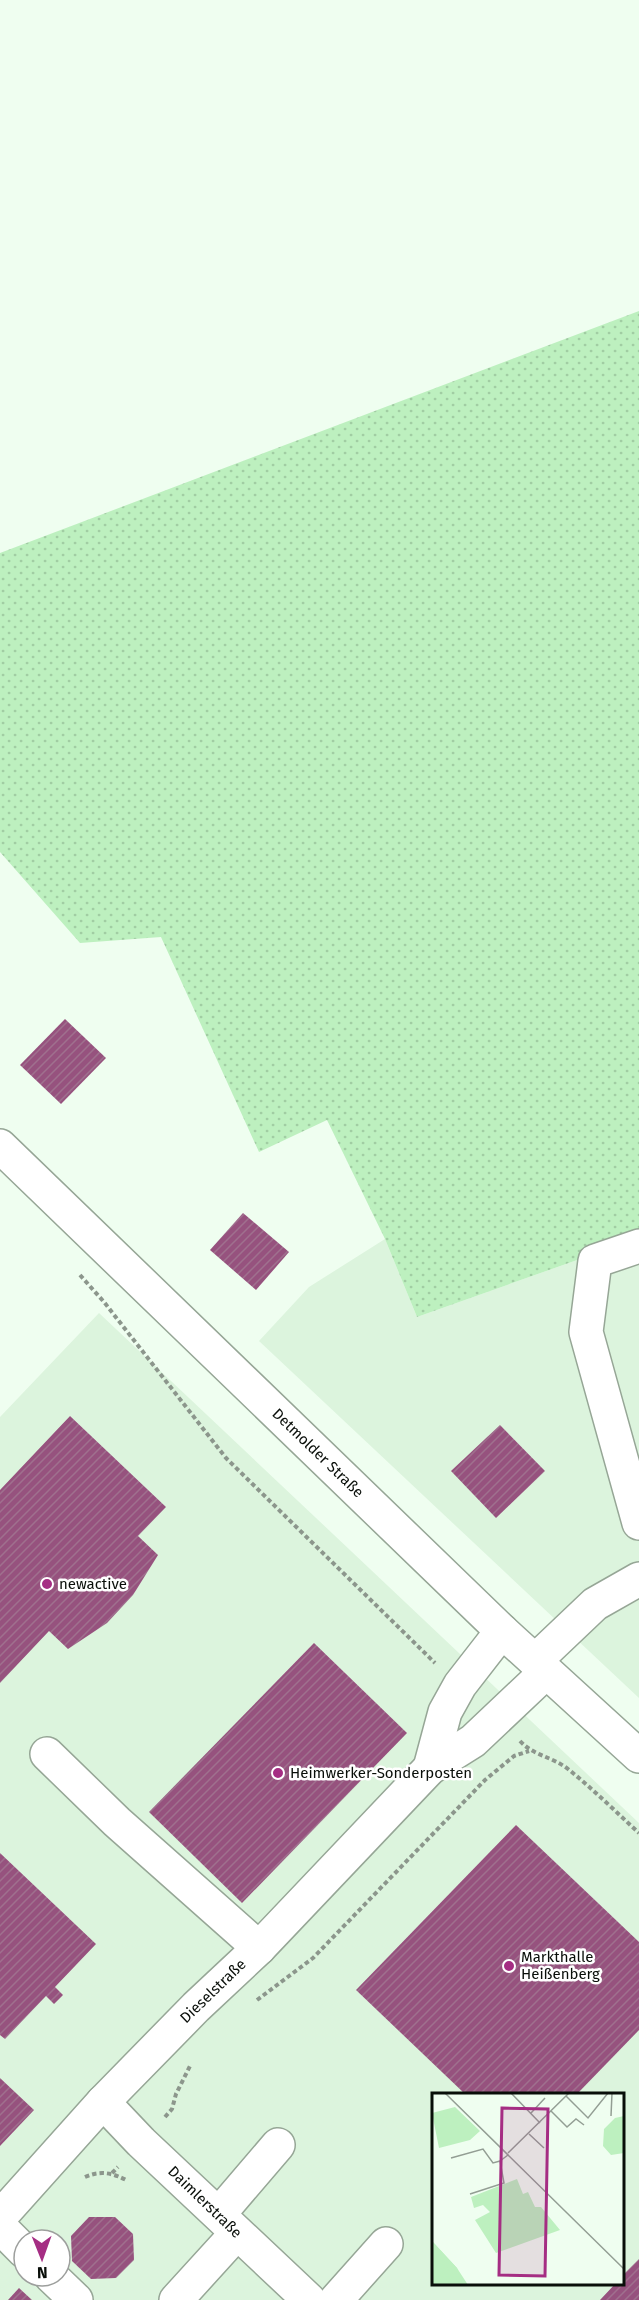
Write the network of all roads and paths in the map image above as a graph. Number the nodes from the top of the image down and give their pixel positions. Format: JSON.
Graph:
{"nodes":[{"id":1,"x":0,"y":1146,"type":"edge"},
{"id":2,"x":639,"y":1246,"type":"edge"},
{"id":3,"x":73,"y":1267,"type":"dead end"},
{"id":4,"x":639,"y":1523,"type":"edge"},
{"id":5,"x":639,"y":1580,"type":"edge"},
{"id":6,"x":502,"y":1630,"type":"junction"},
{"id":7,"x":541,"y":1667,"type":"junction"},
{"id":8,"x":460,"y":1685,"type":"junction"},
{"id":9,"x":498,"y":1719,"type":"junction"},
{"id":10,"x":529,"y":1751,"type":"junction"},
{"id":11,"x":47,"y":1754,"type":"dead end"},
{"id":12,"x":639,"y":1756,"type":"edge"},
{"id":13,"x":430,"y":1768,"type":"junction"},
{"id":14,"x":639,"y":1833,"type":"edge"},
{"id":15,"x":259,"y":1948,"type":"junction"},
{"id":16,"x":250,"y":2005,"type":"dead end"},
{"id":17,"x":196,"y":2059,"type":"dead end"},
{"id":18,"x":103,"y":2102,"type":"junction"},
{"id":19,"x":141,"y":2142,"type":"junction"},
{"id":20,"x":278,"y":2145,"type":"dead end"},
{"id":21,"x":112,"y":2173,"type":"dead end"},
{"id":22,"x":0,"y":2217,"type":"edge"},
{"id":23,"x":228,"y":2223,"type":"junction"},
{"id":24,"x":0,"y":2227,"type":"edge"},
{"id":25,"x":12,"y":2239,"type":"edge"},
{"id":26,"x":386,"y":2244,"type":"dead end"},
{"id":27,"x":64,"y":2288,"type":"edge"},
{"id":28,"x":76,"y":2300,"type":"edge"},
{"id":29,"x":176,"y":2300,"type":"edge"},
{"id":30,"x":309,"y":2300,"type":"edge"},
{"id":31,"x":336,"y":2300,"type":"edge"}],
"edges":[{"from":1,"to":6,"type":"street","name":"Detmolder Straße"},
{"from":2,"to":4,"type":"street"},
{"from":3,"to":8,"type":"path"},
{"from":5,"to":7,"type":"street","name":"Dieselstraße"},
{"from":6,"to":7,"type":"street","name":"Detmolder Straße"},
{"from":6,"to":8,"type":"street","name":"Dieselstraße"},
{"from":7,"to":9,"type":"street","name":"Dieselstraße"},
{"from":7,"to":12,"type":"street","name":"Detmolder Straße"},
{"from":8,"to":13,"type":"street","name":"Dieselstraße"},
{"from":9,"to":10,"type":"path"},
{"from":9,"to":13,"type":"street","name":"Dieselstraße"},
{"from":10,"to":14,"type":"path"},
{"from":10,"to":16,"type":"path"},
{"from":11,"to":15,"type":"street"},
{"from":13,"to":15,"type":"street","name":"Dieselstraße"},
{"from":15,"to":18,"type":"street","name":"Dieselstraße"},
{"from":17,"to":19,"type":"path"},
{"from":18,"to":19,"type":"street","name":"Daimlerstraße"},
{"from":18,"to":22,"type":"street","name":"Dieselstraße"},
{"from":19,"to":21,"type":"path"},
{"from":19,"to":23,"type":"street","name":"Daimlerstraße"},
{"from":20,"to":23,"type":"street"},
{"from":23,"to":29,"type":"street"},
{"from":23,"to":30,"type":"street","name":"Daimlerstraße"},
{"from":24,"to":25,"type":"street"},
{"from":26,"to":31,"type":"street"},
{"from":27,"to":28,"type":"street"}]}
